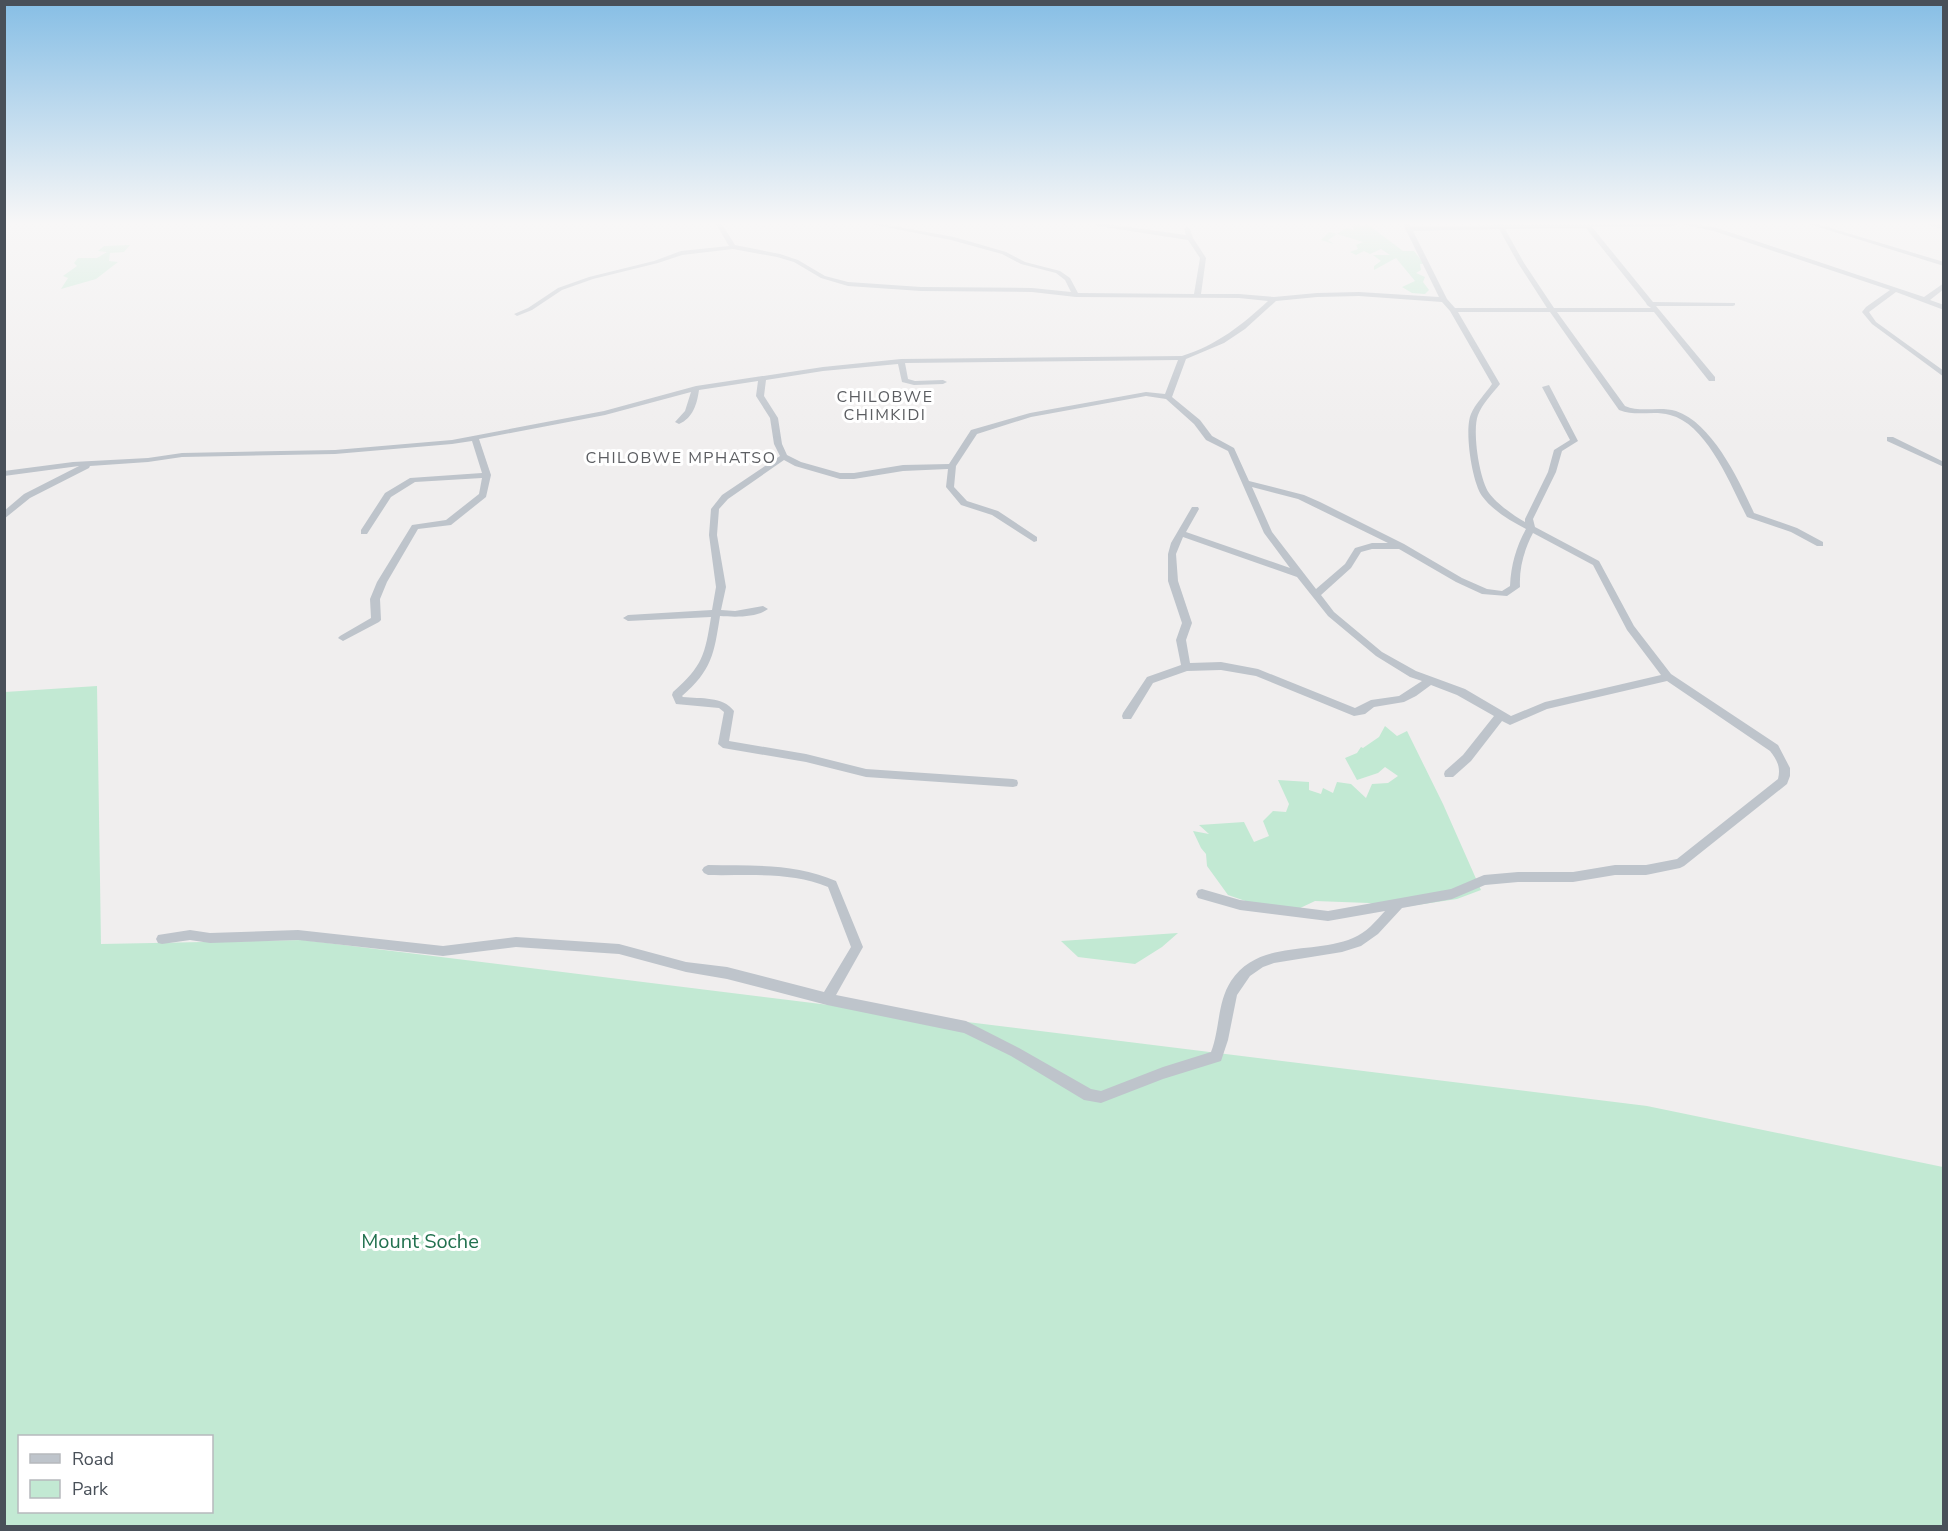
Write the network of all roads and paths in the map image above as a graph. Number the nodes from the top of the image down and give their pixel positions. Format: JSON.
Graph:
{"nodes":[{"id":1,"x":550,"y":295,"type":"edge"},
{"id":2,"x":1130,"y":295,"type":"edge"},
{"id":3,"x":1315,"y":295,"type":"edge"},
{"id":4,"x":1403,"y":295,"type":"edge"},
{"id":5,"x":1442,"y":295,"type":"edge"},
{"id":6,"x":1542,"y":295,"type":"edge"},
{"id":7,"x":1643,"y":295,"type":"edge"},
{"id":8,"x":1887,"y":295,"type":"edge"},
{"id":9,"x":1911,"y":295,"type":"edge"},
{"id":10,"x":1931,"y":295,"type":"edge"},
{"id":11,"x":1197,"y":296,"type":"joint"},
{"id":12,"x":1274,"y":299,"type":"junction"},
{"id":13,"x":1444,"y":300,"type":"junction"},
{"id":14,"x":1925,"y":300,"type":"junction"},
{"id":15,"x":1733,"y":304,"type":"dead end"},
{"id":16,"x":1652,"y":307,"type":"junction"},
{"id":17,"x":1944,"y":308,"type":"edge"},
{"id":18,"x":1453,"y":310,"type":"junction"},
{"id":19,"x":1552,"y":310,"type":"junction"},
{"id":20,"x":517,"y":314,"type":"dead end"},
{"id":21,"x":1184,"y":358,"type":"junction"},
{"id":22,"x":901,"y":361,"type":"junction"},
{"id":23,"x":1944,"y":375,"type":"edge"},
{"id":24,"x":762,"y":378,"type":"junction"},
{"id":25,"x":1712,"y":379,"type":"dead end"},
{"id":26,"x":943,"y":382,"type":"dead end"},
{"id":27,"x":1546,"y":387,"type":"dead end"},
{"id":28,"x":696,"y":388,"type":"junction"},
{"id":29,"x":1168,"y":397,"type":"junction"},
{"id":30,"x":679,"y":422,"type":"dead end"},
{"id":31,"x":475,"y":438,"type":"junction"},
{"id":32,"x":1890,"y":439,"type":"dead end"},
{"id":33,"x":784,"y":457,"type":"junction"},
{"id":34,"x":92,"y":463,"type":"junction"},
{"id":35,"x":1944,"y":465,"type":"edge"},
{"id":36,"x":952,"y":466,"type":"junction"},
{"id":37,"x":4,"y":474,"type":"edge"},
{"id":38,"x":487,"y":475,"type":"junction"},
{"id":39,"x":1246,"y":483,"type":"junction"},
{"id":40,"x":1195,"y":509,"type":"dead end"},
{"id":41,"x":4,"y":516,"type":"edge"},
{"id":42,"x":1531,"y":529,"type":"junction"},
{"id":43,"x":364,"y":532,"type":"dead end"},
{"id":44,"x":1181,"y":533,"type":"junction"},
{"id":45,"x":1034,"y":539,"type":"dead end"},
{"id":46,"x":1820,"y":544,"type":"dead end"},
{"id":47,"x":1401,"y":546,"type":"junction"},
{"id":48,"x":1301,"y":575,"type":"junction"},
{"id":49,"x":1316,"y":594,"type":"junction"},
{"id":50,"x":763,"y":609,"type":"dead end"},
{"id":51,"x":716,"y":613,"type":"junction"},
{"id":52,"x":627,"y":618,"type":"dead end"},
{"id":53,"x":343,"y":638,"type":"dead end"},
{"id":54,"x":1186,"y":667,"type":"junction"},
{"id":55,"x":1668,"y":677,"type":"junction"},
{"id":56,"x":1430,"y":680,"type":"junction"},
{"id":57,"x":1126,"y":716,"type":"dead end"},
{"id":58,"x":1500,"y":716,"type":"junction"},
{"id":59,"x":1449,"y":774,"type":"dead end"},
{"id":60,"x":1014,"y":783,"type":"dead end"},
{"id":61,"x":708,"y":870,"type":"dead end"},
{"id":62,"x":1202,"y":894,"type":"dead end"},
{"id":63,"x":1398,"y":905,"type":"junction"},
{"id":64,"x":162,"y":939,"type":"dead end"},
{"id":65,"x":827,"y":999,"type":"junction"}],
"edges":[{"from":1,"to":20,"type":"street"},
{"from":2,"to":11,"type":"street"},
{"from":3,"to":12,"type":"street"},
{"from":4,"to":13,"type":"street"},
{"from":5,"to":13,"type":"street"},
{"from":6,"to":19,"type":"street"},
{"from":7,"to":16,"type":"street"},
{"from":8,"to":23,"type":"street"},
{"from":9,"to":14,"type":"street"},
{"from":10,"to":14,"type":"street"},
{"from":11,"to":12,"type":"street"},
{"from":12,"to":21,"type":"street"},
{"from":13,"to":18,"type":"street"},
{"from":14,"to":17,"type":"street"},
{"from":15,"to":16,"type":"street"},
{"from":16,"to":19,"type":"street"},
{"from":16,"to":25,"type":"street"},
{"from":18,"to":19,"type":"street"},
{"from":18,"to":42,"type":"street"},
{"from":19,"to":46,"type":"street"},
{"from":21,"to":22,"type":"street"},
{"from":21,"to":29,"type":"street"},
{"from":22,"to":24,"type":"street"},
{"from":22,"to":26,"type":"street"},
{"from":24,"to":28,"type":"street"},
{"from":24,"to":33,"type":"street"},
{"from":27,"to":42,"type":"street"},
{"from":28,"to":30,"type":"street"},
{"from":28,"to":31,"type":"street"},
{"from":29,"to":36,"type":"street"},
{"from":29,"to":39,"type":"street"},
{"from":31,"to":34,"type":"street"},
{"from":31,"to":38,"type":"street"},
{"from":32,"to":35,"type":"street"},
{"from":33,"to":36,"type":"street"},
{"from":33,"to":51,"type":"street"},
{"from":34,"to":37,"type":"street"},
{"from":34,"to":41,"type":"street"},
{"from":36,"to":45,"type":"street"},
{"from":38,"to":43,"type":"street"},
{"from":38,"to":53,"type":"street"},
{"from":39,"to":47,"type":"street"},
{"from":39,"to":48,"type":"street"},
{"from":40,"to":44,"type":"street"},
{"from":42,"to":47,"type":"street"},
{"from":42,"to":55,"type":"street"},
{"from":44,"to":48,"type":"street"},
{"from":44,"to":54,"type":"street"},
{"from":47,"to":49,"type":"street"},
{"from":48,"to":49,"type":"street"},
{"from":49,"to":56,"type":"street"},
{"from":50,"to":51,"type":"street"},
{"from":51,"to":52,"type":"street"},
{"from":51,"to":60,"type":"street"},
{"from":54,"to":56,"type":"street"},
{"from":54,"to":57,"type":"street"},
{"from":55,"to":58,"type":"street"},
{"from":55,"to":63,"type":"street"},
{"from":56,"to":58,"type":"street"},
{"from":58,"to":59,"type":"street"},
{"from":61,"to":65,"type":"street"},
{"from":62,"to":63,"type":"street"},
{"from":63,"to":65,"type":"street"},
{"from":64,"to":65,"type":"street"}]}
